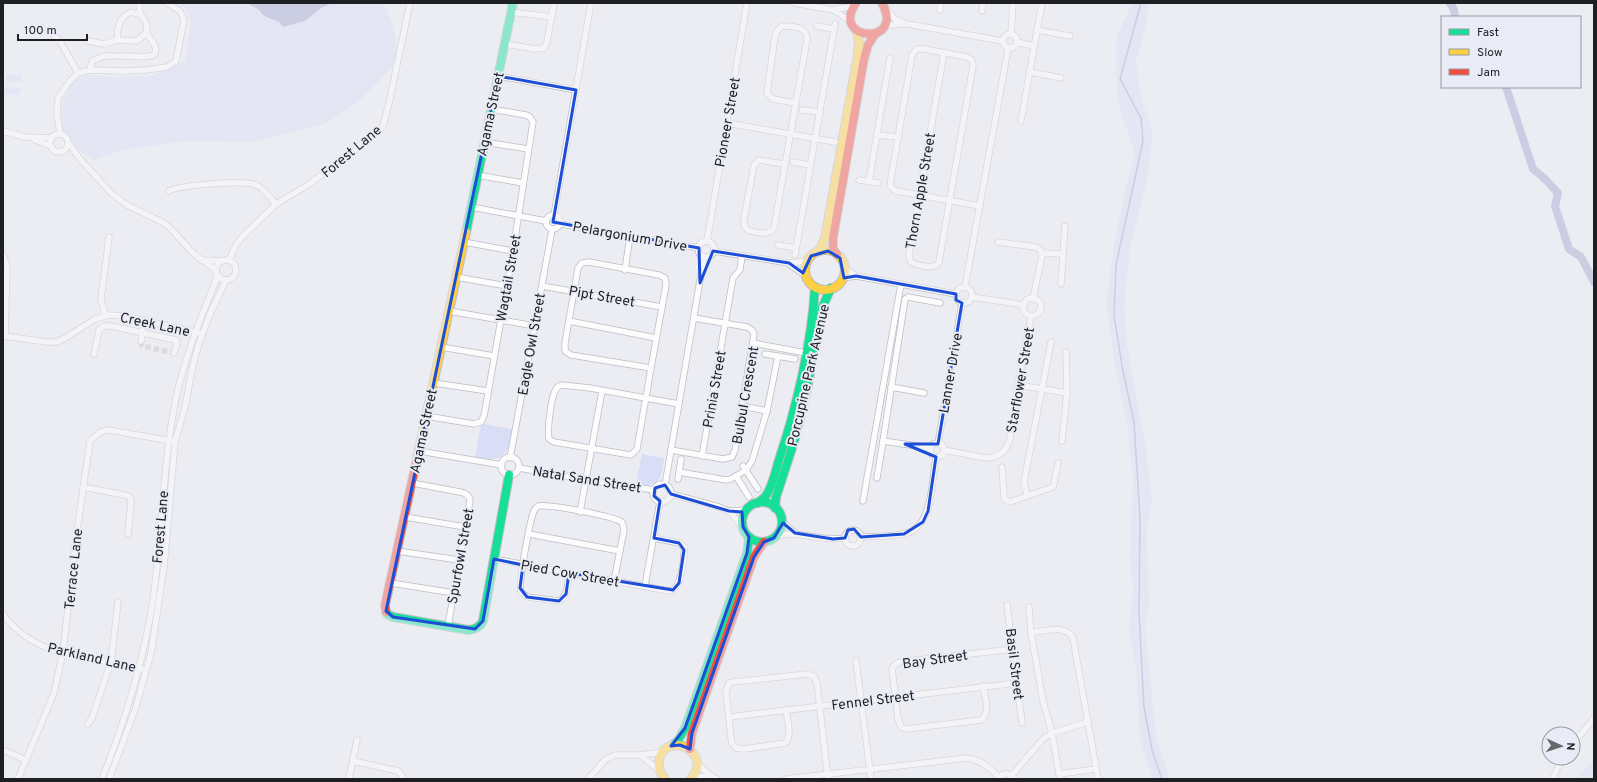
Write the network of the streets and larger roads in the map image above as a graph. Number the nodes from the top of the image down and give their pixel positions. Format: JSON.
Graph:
{"nodes":[{"id":1,"x":139,"y":3,"type":"edge"},
{"id":2,"x":167,"y":3,"type":"edge"},
{"id":3,"x":410,"y":3,"type":"edge"},
{"id":4,"x":554,"y":3,"type":"edge"},
{"id":5,"x":591,"y":3,"type":"edge"},
{"id":6,"x":747,"y":3,"type":"edge"},
{"id":7,"x":751,"y":3,"type":"edge"},
{"id":8,"x":794,"y":3,"type":"edge"},
{"id":9,"x":882,"y":3,"type":"edge"},
{"id":10,"x":941,"y":3,"type":"edge"},
{"id":11,"x":983,"y":3,"type":"edge"},
{"id":12,"x":1013,"y":3,"type":"edge"},
{"id":13,"x":1042,"y":3,"type":"edge"},
{"id":14,"x":855,"y":4,"type":"edge"},
{"id":15,"x":512,"y":7,"type":"edge"},
{"id":16,"x":833,"y":10,"type":"junction"},
{"id":17,"x":940,"y":10,"type":"dead end"},
{"id":18,"x":887,"y":11,"type":"junction"},
{"id":19,"x":982,"y":11,"type":"dead end"},
{"id":20,"x":140,"y":13,"type":"junction"},
{"id":21,"x":552,"y":16,"type":"junction"},
{"id":22,"x":851,"y":21,"type":"junction"},
{"id":23,"x":908,"y":24,"type":"junction"},
{"id":24,"x":817,"y":26,"type":"dead end"},
{"id":25,"x":885,"y":26,"type":"junction"},
{"id":26,"x":49,"y":30,"type":"dead end"},
{"id":27,"x":857,"y":30,"type":"junction"},
{"id":28,"x":1038,"y":30,"type":"junction"},
{"id":29,"x":146,"y":33,"type":"junction"},
{"id":30,"x":875,"y":34,"type":"junction"},
{"id":31,"x":1011,"y":34,"type":"junction"},
{"id":32,"x":1070,"y":36,"type":"dead end"},
{"id":33,"x":118,"y":40,"type":"junction"},
{"id":34,"x":88,"y":41,"type":"dead end"},
{"id":35,"x":1002,"y":41,"type":"junction"},
{"id":36,"x":1017,"y":42,"type":"junction"},
{"id":37,"x":505,"y":44,"type":"junction"},
{"id":38,"x":1034,"y":46,"type":"junction"},
{"id":39,"x":1008,"y":49,"type":"junction"},
{"id":40,"x":944,"y":52,"type":"junction"},
{"id":41,"x":890,"y":58,"type":"dead end"},
{"id":42,"x":90,"y":70,"type":"junction"},
{"id":43,"x":1030,"y":72,"type":"junction"},
{"id":44,"x":78,"y":73,"type":"junction"},
{"id":45,"x":498,"y":76,"type":"junction"},
{"id":46,"x":1061,"y":78,"type":"dead end"},
{"id":47,"x":576,"y":90,"type":"junction"},
{"id":48,"x":795,"y":103,"type":"junction"},
{"id":49,"x":491,"y":109,"type":"junction"},
{"id":50,"x":802,"y":110,"type":"dead end"},
{"id":51,"x":820,"y":112,"type":"junction"},
{"id":52,"x":1022,"y":121,"type":"dead end"},
{"id":53,"x":727,"y":122,"type":"junction"},
{"id":54,"x":3,"y":131,"type":"edge"},
{"id":55,"x":789,"y":133,"type":"junction"},
{"id":56,"x":60,"y":134,"type":"junction"},
{"id":57,"x":878,"y":135,"type":"junction"},
{"id":58,"x":897,"y":137,"type":"junction"},
{"id":59,"x":31,"y":138,"type":"junction"},
{"id":60,"x":52,"y":138,"type":"junction"},
{"id":61,"x":815,"y":138,"type":"junction"},
{"id":62,"x":68,"y":142,"type":"junction"},
{"id":63,"x":484,"y":142,"type":"junction"},
{"id":64,"x":835,"y":142,"type":"dead end"},
{"id":65,"x":51,"y":146,"type":"junction"},
{"id":66,"x":528,"y":149,"type":"junction"},
{"id":67,"x":62,"y":152,"type":"junction"},
{"id":68,"x":79,"y":158,"type":"junction"},
{"id":69,"x":793,"y":162,"type":"dead end"},
{"id":70,"x":784,"y":164,"type":"junction"},
{"id":71,"x":810,"y":165,"type":"junction"},
{"id":72,"x":477,"y":175,"type":"junction"},
{"id":73,"x":859,"y":180,"type":"dead end"},
{"id":74,"x":869,"y":181,"type":"junction"},
{"id":75,"x":523,"y":183,"type":"junction"},
{"id":76,"x":878,"y":183,"type":"dead end"},
{"id":77,"x":169,"y":191,"type":"dead end"},
{"id":78,"x":918,"y":195,"type":"junction"},
{"id":79,"x":949,"y":201,"type":"junction"},
{"id":80,"x":276,"y":204,"type":"junction"},
{"id":81,"x":980,"y":206,"type":"junction"},
{"id":82,"x":471,"y":207,"type":"junction"},
{"id":83,"x":554,"y":215,"type":"junction"},
{"id":84,"x":518,"y":216,"type":"junction"},
{"id":85,"x":546,"y":221,"type":"junction"},
{"id":86,"x":561,"y":224,"type":"junction"},
{"id":87,"x":1065,"y":226,"type":"dead end"},
{"id":88,"x":552,"y":230,"type":"junction"},
{"id":89,"x":630,"y":236,"type":"junction"},
{"id":90,"x":109,"y":237,"type":"dead end"},
{"id":91,"x":464,"y":242,"type":"junction"},
{"id":92,"x":707,"y":242,"type":"junction"},
{"id":93,"x":998,"y":242,"type":"dead end"},
{"id":94,"x":778,"y":245,"type":"dead end"},
{"id":95,"x":698,"y":248,"type":"junction"},
{"id":96,"x":513,"y":251,"type":"junction"},
{"id":97,"x":714,"y":251,"type":"junction"},
{"id":98,"x":819,"y":251,"type":"junction"},
{"id":99,"x":1042,"y":253,"type":"junction"},
{"id":100,"x":3,"y":254,"type":"edge"},
{"id":101,"x":837,"y":254,"type":"junction"},
{"id":102,"x":1063,"y":254,"type":"junction"},
{"id":103,"x":704,"y":256,"type":"junction"},
{"id":104,"x":742,"y":256,"type":"junction"},
{"id":105,"x":201,"y":260,"type":"junction"},
{"id":106,"x":229,"y":260,"type":"junction"},
{"id":107,"x":220,"y":261,"type":"junction"},
{"id":108,"x":807,"y":261,"type":"junction"},
{"id":109,"x":789,"y":263,"type":"junction"},
{"id":110,"x":844,"y":268,"type":"junction"},
{"id":111,"x":625,"y":270,"type":"junction"},
{"id":112,"x":217,"y":273,"type":"junction"},
{"id":113,"x":805,"y":275,"type":"junction"},
{"id":114,"x":856,"y":276,"type":"junction"},
{"id":115,"x":456,"y":277,"type":"junction"},
{"id":116,"x":843,"y":278,"type":"junction"},
{"id":117,"x":226,"y":280,"type":"junction"},
{"id":118,"x":901,"y":284,"type":"junction"},
{"id":119,"x":1061,"y":284,"type":"dead end"},
{"id":120,"x":507,"y":286,"type":"junction"},
{"id":121,"x":542,"y":286,"type":"junction"},
{"id":122,"x":815,"y":287,"type":"junction"},
{"id":123,"x":965,"y":287,"type":"junction"},
{"id":124,"x":831,"y":288,"type":"junction"},
{"id":125,"x":574,"y":291,"type":"junction"},
{"id":126,"x":956,"y":294,"type":"junction"},
{"id":127,"x":972,"y":297,"type":"junction"},
{"id":128,"x":1033,"y":299,"type":"junction"},
{"id":129,"x":962,"y":303,"type":"junction"},
{"id":130,"x":940,"y":304,"type":"dead end"},
{"id":131,"x":1024,"y":305,"type":"junction"},
{"id":132,"x":662,"y":307,"type":"junction"},
{"id":133,"x":449,"y":311,"type":"junction"},
{"id":134,"x":105,"y":315,"type":"junction"},
{"id":135,"x":1031,"y":316,"type":"junction"},
{"id":136,"x":694,"y":318,"type":"junction"},
{"id":137,"x":144,"y":321,"type":"junction"},
{"id":138,"x":501,"y":321,"type":"junction"},
{"id":139,"x":569,"y":321,"type":"junction"},
{"id":140,"x":725,"y":323,"type":"junction"},
{"id":141,"x":535,"y":326,"type":"junction"},
{"id":142,"x":142,"y":332,"type":"junction"},
{"id":143,"x":196,"y":332,"type":"junction"},
{"id":144,"x":203,"y":334,"type":"junction"},
{"id":145,"x":4,"y":336,"type":"edge"},
{"id":146,"x":656,"y":338,"type":"junction"},
{"id":147,"x":141,"y":341,"type":"dead end"},
{"id":148,"x":1051,"y":342,"type":"dead end"},
{"id":149,"x":753,"y":343,"type":"junction"},
{"id":150,"x":441,"y":347,"type":"junction"},
{"id":151,"x":1066,"y":352,"type":"dead end"},
{"id":152,"x":174,"y":353,"type":"dead end"},
{"id":153,"x":806,"y":353,"type":"junction"},
{"id":154,"x":94,"y":354,"type":"dead end"},
{"id":155,"x":765,"y":354,"type":"dead end"},
{"id":156,"x":494,"y":356,"type":"junction"},
{"id":157,"x":778,"y":356,"type":"junction"},
{"id":158,"x":795,"y":359,"type":"dead end"},
{"id":159,"x":651,"y":368,"type":"junction"},
{"id":160,"x":434,"y":383,"type":"junction"},
{"id":161,"x":1018,"y":385,"type":"junction"},
{"id":162,"x":891,"y":387,"type":"junction"},
{"id":163,"x":1042,"y":389,"type":"junction"},
{"id":164,"x":488,"y":391,"type":"junction"},
{"id":165,"x":602,"y":391,"type":"junction"},
{"id":166,"x":924,"y":393,"type":"dead end"},
{"id":167,"x":1067,"y":393,"type":"junction"},
{"id":168,"x":646,"y":399,"type":"junction"},
{"id":169,"x":679,"y":404,"type":"junction"},
{"id":170,"x":742,"y":406,"type":"junction"},
{"id":171,"x":766,"y":411,"type":"junction"},
{"id":172,"x":426,"y":416,"type":"junction"},
{"id":173,"x":168,"y":441,"type":"junction"},
{"id":174,"x":883,"y":441,"type":"junction"},
{"id":175,"x":1062,"y":441,"type":"dead end"},
{"id":176,"x":175,"y":442,"type":"junction"},
{"id":177,"x":938,"y":444,"type":"junction"},
{"id":178,"x":591,"y":448,"type":"junction"},
{"id":179,"x":930,"y":448,"type":"junction"},
{"id":180,"x":671,"y":450,"type":"junction"},
{"id":181,"x":944,"y":450,"type":"junction"},
{"id":182,"x":419,"y":452,"type":"junction"},
{"id":183,"x":702,"y":456,"type":"junction"},
{"id":184,"x":936,"y":457,"type":"junction"},
{"id":185,"x":510,"y":458,"type":"junction"},
{"id":186,"x":681,"y":459,"type":"dead end"},
{"id":187,"x":1058,"y":463,"type":"dead end"},
{"id":188,"x":502,"y":465,"type":"junction"},
{"id":189,"x":1002,"y":467,"type":"dead end"},
{"id":190,"x":519,"y":468,"type":"junction"},
{"id":191,"x":744,"y":468,"type":"junction"},
{"id":192,"x":679,"y":472,"type":"junction"},
{"id":193,"x":509,"y":475,"type":"junction"},
{"id":194,"x":736,"y":476,"type":"junction"},
{"id":195,"x":876,"y":478,"type":"dead end"},
{"id":196,"x":678,"y":479,"type":"dead end"},
{"id":197,"x":586,"y":480,"type":"junction"},
{"id":198,"x":412,"y":483,"type":"junction"},
{"id":199,"x":665,"y":485,"type":"junction"},
{"id":200,"x":83,"y":487,"type":"junction"},
{"id":201,"x":758,"y":489,"type":"dead end"},
{"id":202,"x":654,"y":490,"type":"junction"},
{"id":203,"x":671,"y":494,"type":"junction"},
{"id":204,"x":1027,"y":496,"type":"junction"},
{"id":205,"x":749,"y":497,"type":"dead end"},
{"id":206,"x":660,"y":501,"type":"junction"},
{"id":207,"x":863,"y":501,"type":"dead end"},
{"id":208,"x":758,"y":503,"type":"junction"},
{"id":209,"x":775,"y":508,"type":"junction"},
{"id":210,"x":746,"y":510,"type":"junction"},
{"id":211,"x":580,"y":512,"type":"junction"},
{"id":212,"x":729,"y":512,"type":"junction"},
{"id":213,"x":405,"y":517,"type":"junction"},
{"id":214,"x":781,"y":518,"type":"junction"},
{"id":215,"x":465,"y":527,"type":"junction"},
{"id":216,"x":743,"y":528,"type":"junction"},
{"id":217,"x":795,"y":533,"type":"junction"},
{"id":218,"x":128,"y":534,"type":"dead end"},
{"id":219,"x":529,"y":534,"type":"junction"},
{"id":220,"x":861,"y":537,"type":"junction"},
{"id":221,"x":654,"y":538,"type":"junction"},
{"id":222,"x":749,"y":538,"type":"junction"},
{"id":223,"x":774,"y":538,"type":"junction"},
{"id":224,"x":845,"y":538,"type":"junction"},
{"id":225,"x":764,"y":542,"type":"junction"},
{"id":226,"x":398,"y":550,"type":"junction"},
{"id":227,"x":620,"y":550,"type":"junction"},
{"id":228,"x":494,"y":559,"type":"junction"},
{"id":229,"x":460,"y":560,"type":"junction"},
{"id":230,"x":523,"y":565,"type":"junction"},
{"id":231,"x":569,"y":573,"type":"junction"},
{"id":232,"x":614,"y":581,"type":"junction"},
{"id":233,"x":390,"y":583,"type":"junction"},
{"id":234,"x":645,"y":586,"type":"junction"},
{"id":235,"x":454,"y":593,"type":"junction"},
{"id":236,"x":118,"y":602,"type":"dead end"},
{"id":237,"x":1007,"y":605,"type":"dead end"},
{"id":238,"x":1028,"y":607,"type":"dead end"},
{"id":239,"x":3,"y":614,"type":"edge"},
{"id":240,"x":448,"y":626,"type":"junction"},
{"id":241,"x":1031,"y":633,"type":"junction"},
{"id":242,"x":1012,"y":649,"type":"junction"},
{"id":243,"x":63,"y":652,"type":"junction"},
{"id":244,"x":856,"y":661,"type":"dead end"},
{"id":245,"x":111,"y":662,"type":"junction"},
{"id":246,"x":138,"y":668,"type":"junction"},
{"id":247,"x":145,"y":670,"type":"junction"},
{"id":248,"x":1017,"y":683,"type":"junction"},
{"id":249,"x":983,"y":686,"type":"junction"},
{"id":250,"x":895,"y":697,"type":"junction"},
{"id":251,"x":862,"y":701,"type":"junction"},
{"id":252,"x":819,"y":706,"type":"junction"},
{"id":253,"x":786,"y":710,"type":"junction"},
{"id":254,"x":729,"y":717,"type":"junction"},
{"id":255,"x":1594,"y":718,"type":"edge"},
{"id":256,"x":1088,"y":722,"type":"junction"},
{"id":257,"x":1022,"y":723,"type":"dead end"},
{"id":258,"x":88,"y":724,"type":"dead end"},
{"id":259,"x":1052,"y":732,"type":"junction"},
{"id":260,"x":1581,"y":734,"type":"edge"},
{"id":261,"x":357,"y":740,"type":"dead end"},
{"id":262,"x":671,"y":746,"type":"junction"},
{"id":263,"x":690,"y":749,"type":"junction"},
{"id":264,"x":5,"y":751,"type":"dead end"},
{"id":265,"x":663,"y":752,"type":"junction"},
{"id":266,"x":640,"y":755,"type":"junction"},
{"id":267,"x":26,"y":760,"type":"junction"},
{"id":268,"x":353,"y":760,"type":"junction"},
{"id":269,"x":697,"y":762,"type":"junction"},
{"id":270,"x":1559,"y":766,"type":"edge"},
{"id":271,"x":870,"y":768,"type":"junction"},
{"id":272,"x":658,"y":769,"type":"junction"},
{"id":273,"x":1096,"y":769,"type":"junction"},
{"id":274,"x":710,"y":776,"type":"junction"},
{"id":275,"x":828,"y":776,"type":"edge"},
{"id":276,"x":1060,"y":776,"type":"edge"},
{"id":277,"x":1012,"y":777,"type":"edge"},
{"id":278,"x":999,"y":778,"type":"edge"},
{"id":279,"x":18,"y":779,"type":"edge"},
{"id":280,"x":102,"y":779,"type":"edge"},
{"id":281,"x":109,"y":779,"type":"edge"},
{"id":282,"x":349,"y":779,"type":"edge"},
{"id":283,"x":403,"y":779,"type":"edge"},
{"id":284,"x":589,"y":779,"type":"edge"},
{"id":285,"x":664,"y":779,"type":"edge"},
{"id":286,"x":691,"y":779,"type":"edge"},
{"id":287,"x":717,"y":779,"type":"edge"},
{"id":288,"x":786,"y":779,"type":"edge"},
{"id":289,"x":871,"y":779,"type":"edge"},
{"id":290,"x":1098,"y":779,"type":"edge"},
{"id":291,"x":1552,"y":779,"type":"edge"}],
"edges":[{"from":1,"to":20,"type":"street"},
{"from":2,"to":42,"type":"street"},
{"from":3,"to":80,"type":"street","name":"Forest Lane"},
{"from":4,"to":21,"type":"street"},
{"from":5,"to":47,"type":"street"},
{"from":6,"to":7,"type":"street"},
{"from":6,"to":53,"type":"street","name":"Pioneer Street"},
{"from":8,"to":16,"type":"street"},
{"from":9,"to":18,"type":"street"},
{"from":10,"to":17,"type":"street"},
{"from":11,"to":19,"type":"street"},
{"from":12,"to":31,"type":"street"},
{"from":13,"to":28,"type":"street"},
{"from":14,"to":16,"type":"street"},
{"from":14,"to":22,"type":"street"},
{"from":15,"to":21,"type":"street"},
{"from":15,"to":37,"type":"street","name":"Agama Street"},
{"from":16,"to":22,"type":"street"},
{"from":18,"to":23,"type":"street"},
{"from":18,"to":25,"type":"street"},
{"from":20,"to":29,"type":"street"},
{"from":20,"to":33,"type":"street"},
{"from":21,"to":37,"type":"street"},
{"from":22,"to":27,"type":"street"},
{"from":23,"to":25,"type":"street"},
{"from":23,"to":35,"type":"street"},
{"from":24,"to":51,"type":"street"},
{"from":25,"to":30,"type":"street"},
{"from":26,"to":44,"type":"street"},
{"from":27,"to":30,"type":"street"},
{"from":27,"to":98,"type":"street"},
{"from":28,"to":32,"type":"street"},
{"from":28,"to":38,"type":"street"},
{"from":29,"to":33,"type":"street"},
{"from":29,"to":42,"type":"street"},
{"from":30,"to":101,"type":"street"},
{"from":31,"to":35,"type":"street"},
{"from":31,"to":36,"type":"street"},
{"from":33,"to":34,"type":"street"},
{"from":35,"to":39,"type":"street"},
{"from":36,"to":38,"type":"street"},
{"from":36,"to":39,"type":"street"},
{"from":37,"to":45,"type":"street","name":"Agama Street"},
{"from":38,"to":43,"type":"street"},
{"from":39,"to":81,"type":"street"},
{"from":40,"to":58,"type":"street"},
{"from":40,"to":78,"type":"street","name":"Thorn Apple Street"},
{"from":40,"to":79,"type":"street"},
{"from":41,"to":57,"type":"street"},
{"from":42,"to":44,"type":"street"},
{"from":43,"to":46,"type":"street"},
{"from":43,"to":52,"type":"street"},
{"from":44,"to":56,"type":"street"},
{"from":45,"to":47,"type":"street"},
{"from":45,"to":49,"type":"street","name":"Agama Street"},
{"from":47,"to":83,"type":"street"},
{"from":48,"to":48,"type":"street"},
{"from":48,"to":55,"type":"street"},
{"from":49,"to":63,"type":"street","name":"Agama Street"},
{"from":49,"to":66,"type":"street","name":"Wagtail Street"},
{"from":50,"to":51,"type":"street"},
{"from":51,"to":61,"type":"street"},
{"from":53,"to":55,"type":"street"},
{"from":53,"to":92,"type":"street","name":"Pioneer Street"},
{"from":54,"to":59,"type":"street"},
{"from":55,"to":61,"type":"street"},
{"from":55,"to":70,"type":"street"},
{"from":56,"to":60,"type":"street"},
{"from":56,"to":62,"type":"street"},
{"from":57,"to":58,"type":"street"},
{"from":57,"to":74,"type":"street"},
{"from":58,"to":78,"type":"street"},
{"from":59,"to":60,"type":"street"},
{"from":59,"to":65,"type":"street"},
{"from":60,"to":65,"type":"street"},
{"from":61,"to":64,"type":"street"},
{"from":61,"to":71,"type":"street"},
{"from":62,"to":67,"type":"street"},
{"from":62,"to":68,"type":"street"},
{"from":63,"to":66,"type":"street"},
{"from":63,"to":72,"type":"street","name":"Agama Street"},
{"from":65,"to":67,"type":"street"},
{"from":66,"to":75,"type":"street","name":"Wagtail Street"},
{"from":67,"to":68,"type":"street"},
{"from":68,"to":105,"type":"street"},
{"from":69,"to":71,"type":"street"},
{"from":70,"to":70,"type":"street"},
{"from":71,"to":94,"type":"street"},
{"from":72,"to":75,"type":"street"},
{"from":72,"to":82,"type":"street","name":"Agama Street"},
{"from":73,"to":74,"type":"street"},
{"from":74,"to":76,"type":"street"},
{"from":75,"to":84,"type":"street","name":"Wagtail Street"},
{"from":77,"to":80,"type":"street"},
{"from":78,"to":79,"type":"street"},
{"from":78,"to":79,"type":"street","name":"Thorn Apple Street"},
{"from":79,"to":81,"type":"street"},
{"from":80,"to":106,"type":"street","name":"Forest Lane"},
{"from":81,"to":123,"type":"street"},
{"from":82,"to":84,"type":"street"},
{"from":82,"to":91,"type":"street","name":"Agama Street"},
{"from":83,"to":85,"type":"street"},
{"from":83,"to":86,"type":"street"},
{"from":84,"to":85,"type":"street"},
{"from":84,"to":96,"type":"street","name":"Wagtail Street"},
{"from":85,"to":88,"type":"street"},
{"from":86,"to":88,"type":"street"},
{"from":86,"to":89,"type":"street","name":"Pelargonium Drive"},
{"from":87,"to":102,"type":"street"},
{"from":88,"to":121,"type":"street","name":"Eagle Owl Street"},
{"from":89,"to":95,"type":"street","name":"Pelargonium Drive"},
{"from":89,"to":111,"type":"street"},
{"from":90,"to":134,"type":"street"},
{"from":91,"to":96,"type":"street"},
{"from":91,"to":115,"type":"street","name":"Agama Street"},
{"from":92,"to":95,"type":"street"},
{"from":92,"to":97,"type":"street"},
{"from":93,"to":99,"type":"street"},
{"from":95,"to":103,"type":"street"},
{"from":96,"to":120,"type":"street","name":"Wagtail Street"},
{"from":97,"to":103,"type":"street"},
{"from":97,"to":104,"type":"street"},
{"from":98,"to":101,"type":"street"},
{"from":98,"to":108,"type":"street"},
{"from":99,"to":102,"type":"street"},
{"from":99,"to":128,"type":"street"},
{"from":100,"to":145,"type":"street","name":"Creek Lane"},
{"from":101,"to":110,"type":"street"},
{"from":102,"to":119,"type":"street"},
{"from":103,"to":136,"type":"street"},
{"from":104,"to":109,"type":"street"},
{"from":104,"to":140,"type":"street","name":"Prinia Street"},
{"from":105,"to":107,"type":"street"},
{"from":105,"to":112,"type":"street"},
{"from":106,"to":107,"type":"street"},
{"from":106,"to":117,"type":"street"},
{"from":107,"to":112,"type":"street"},
{"from":108,"to":109,"type":"street"},
{"from":108,"to":113,"type":"street"},
{"from":109,"to":113,"type":"street"},
{"from":110,"to":114,"type":"street"},
{"from":110,"to":116,"type":"street"},
{"from":111,"to":125,"type":"street"},
{"from":111,"to":132,"type":"street"},
{"from":112,"to":117,"type":"street"},
{"from":112,"to":143,"type":"street","name":"Forest Lane"},
{"from":113,"to":122,"type":"street"},
{"from":114,"to":116,"type":"street"},
{"from":114,"to":118,"type":"street"},
{"from":115,"to":120,"type":"street"},
{"from":115,"to":133,"type":"street","name":"Agama Street"},
{"from":116,"to":124,"type":"street"},
{"from":117,"to":144,"type":"street","name":"Forest Lane"},
{"from":118,"to":126,"type":"street"},
{"from":118,"to":207,"type":"street"},
{"from":120,"to":138,"type":"street","name":"Wagtail Street"},
{"from":121,"to":125,"type":"street","name":"Pipt Street"},
{"from":121,"to":141,"type":"street","name":"Eagle Owl Street"},
{"from":122,"to":124,"type":"street"},
{"from":122,"to":153,"type":"street","name":"Porcupine Park Avenue"},
{"from":123,"to":126,"type":"street"},
{"from":123,"to":127,"type":"street"},
{"from":124,"to":209,"type":"street","name":"Porcupine Park Avenue"},
{"from":125,"to":132,"type":"street","name":"Pipt Street"},
{"from":125,"to":139,"type":"street"},
{"from":126,"to":129,"type":"street"},
{"from":127,"to":129,"type":"street"},
{"from":127,"to":131,"type":"street","name":"Starflower Street"},
{"from":128,"to":131,"type":"street"},
{"from":128,"to":135,"type":"street"},
{"from":129,"to":177,"type":"street","name":"Lanner Drive"},
{"from":130,"to":162,"type":"street"},
{"from":131,"to":135,"type":"street"},
{"from":132,"to":146,"type":"street"},
{"from":133,"to":138,"type":"street"},
{"from":133,"to":150,"type":"street","name":"Agama Street"},
{"from":134,"to":137,"type":"street","name":"Creek Lane"},
{"from":134,"to":145,"type":"street","name":"Creek Lane"},
{"from":135,"to":161,"type":"street","name":"Starflower Street"},
{"from":136,"to":140,"type":"street","name":"Bulbul Crescent"},
{"from":136,"to":169,"type":"street"},
{"from":137,"to":142,"type":"street"},
{"from":137,"to":143,"type":"street","name":"Creek Lane"},
{"from":138,"to":141,"type":"street"},
{"from":138,"to":156,"type":"street","name":"Wagtail Street"},
{"from":139,"to":146,"type":"street"},
{"from":139,"to":159,"type":"street"},
{"from":140,"to":149,"type":"street","name":"Bulbul Crescent"},
{"from":140,"to":183,"type":"street","name":"Prinia Street"},
{"from":141,"to":185,"type":"street","name":"Eagle Owl Street"},
{"from":142,"to":147,"type":"street"},
{"from":142,"to":152,"type":"street"},
{"from":142,"to":154,"type":"street"},
{"from":143,"to":144,"type":"street","name":"Creek Lane"},
{"from":143,"to":173,"type":"street","name":"Forest Lane"},
{"from":144,"to":176,"type":"street","name":"Forest Lane"},
{"from":146,"to":159,"type":"street"},
{"from":148,"to":163,"type":"street"},
{"from":149,"to":153,"type":"street"},
{"from":149,"to":170,"type":"street","name":"Bulbul Crescent"},
{"from":150,"to":156,"type":"street"},
{"from":150,"to":160,"type":"street","name":"Agama Street"},
{"from":151,"to":167,"type":"street"},
{"from":153,"to":208,"type":"street","name":"Porcupine Park Avenue"},
{"from":155,"to":157,"type":"street"},
{"from":156,"to":164,"type":"street","name":"Wagtail Street"},
{"from":157,"to":158,"type":"street"},
{"from":157,"to":171,"type":"street"},
{"from":159,"to":168,"type":"street"},
{"from":160,"to":164,"type":"street"},
{"from":160,"to":172,"type":"street","name":"Agama Street"},
{"from":161,"to":163,"type":"street"},
{"from":161,"to":181,"type":"street","name":"Starflower Street"},
{"from":162,"to":166,"type":"street"},
{"from":162,"to":174,"type":"street"},
{"from":163,"to":167,"type":"street"},
{"from":163,"to":204,"type":"street"},
{"from":164,"to":172,"type":"street","name":"Wagtail Street"},
{"from":165,"to":168,"type":"street"},
{"from":165,"to":178,"type":"street"},
{"from":165,"to":178,"type":"street"},
{"from":167,"to":175,"type":"street"},
{"from":168,"to":169,"type":"street"},
{"from":168,"to":178,"type":"street"},
{"from":169,"to":180,"type":"street"},
{"from":170,"to":171,"type":"street"},
{"from":170,"to":183,"type":"street","name":"Bulbul Crescent"},
{"from":171,"to":191,"type":"street"},
{"from":172,"to":182,"type":"street","name":"Agama Street"},
{"from":173,"to":176,"type":"street","name":"Terrace Lane"},
{"from":173,"to":200,"type":"street","name":"Terrace Lane"},
{"from":173,"to":246,"type":"street","name":"Forest Lane"},
{"from":174,"to":179,"type":"street"},
{"from":174,"to":195,"type":"street"},
{"from":176,"to":247,"type":"street","name":"Forest Lane"},
{"from":177,"to":179,"type":"street"},
{"from":177,"to":181,"type":"street"},
{"from":178,"to":197,"type":"street"},
{"from":179,"to":184,"type":"street"},
{"from":180,"to":183,"type":"street","name":"Bulbul Crescent"},
{"from":180,"to":199,"type":"street"},
{"from":181,"to":184,"type":"street"},
{"from":182,"to":188,"type":"street"},
{"from":182,"to":198,"type":"street","name":"Agama Street"},
{"from":184,"to":220,"type":"street"},
{"from":185,"to":188,"type":"street"},
{"from":185,"to":190,"type":"street"},
{"from":186,"to":192,"type":"street"},
{"from":187,"to":204,"type":"street"},
{"from":188,"to":193,"type":"street"},
{"from":189,"to":204,"type":"street"},
{"from":190,"to":193,"type":"street"},
{"from":190,"to":197,"type":"street","name":"Natal Sand Street"},
{"from":191,"to":194,"type":"street"},
{"from":191,"to":201,"type":"street"},
{"from":192,"to":194,"type":"street"},
{"from":192,"to":196,"type":"street"},
{"from":193,"to":228,"type":"street","name":"Agama Street"},
{"from":194,"to":205,"type":"street"},
{"from":197,"to":202,"type":"street","name":"Natal Sand Street"},
{"from":197,"to":211,"type":"street"},
{"from":198,"to":213,"type":"street","name":"Agama Street"},
{"from":198,"to":215,"type":"street","name":"Spurfowl Street"},
{"from":199,"to":202,"type":"street"},
{"from":199,"to":203,"type":"street"},
{"from":200,"to":218,"type":"street"},
{"from":200,"to":243,"type":"street","name":"Terrace Lane"},
{"from":202,"to":206,"type":"street"},
{"from":203,"to":206,"type":"street"},
{"from":203,"to":212,"type":"street"},
{"from":206,"to":221,"type":"street"},
{"from":208,"to":209,"type":"street"},
{"from":208,"to":210,"type":"street"},
{"from":209,"to":214,"type":"street"},
{"from":210,"to":212,"type":"street"},
{"from":210,"to":216,"type":"street"},
{"from":211,"to":219,"type":"street"},
{"from":211,"to":227,"type":"street"},
{"from":212,"to":216,"type":"street"},
{"from":213,"to":215,"type":"street"},
{"from":213,"to":226,"type":"street","name":"Agama Street"},
{"from":214,"to":217,"type":"street"},
{"from":214,"to":223,"type":"street"},
{"from":215,"to":229,"type":"street","name":"Spurfowl Street"},
{"from":216,"to":222,"type":"street"},
{"from":217,"to":223,"type":"street"},
{"from":217,"to":224,"type":"street"},
{"from":219,"to":227,"type":"street"},
{"from":219,"to":230,"type":"street"},
{"from":220,"to":224,"type":"street"},
{"from":220,"to":224,"type":"street"},
{"from":221,"to":234,"type":"street"},
{"from":221,"to":234,"type":"street","name":"Pied Cow Street"},
{"from":222,"to":225,"type":"street"},
{"from":222,"to":262,"type":"street"},
{"from":223,"to":225,"type":"street"},
{"from":225,"to":263,"type":"street"},
{"from":226,"to":229,"type":"street"},
{"from":226,"to":233,"type":"street","name":"Agama Street"},
{"from":227,"to":232,"type":"street"},
{"from":228,"to":230,"type":"street","name":"Pied Cow Street"},
{"from":228,"to":240,"type":"street","name":"Agama Street"},
{"from":229,"to":235,"type":"street","name":"Spurfowl Street"},
{"from":230,"to":231,"type":"street","name":"Pied Cow Street"},
{"from":230,"to":231,"type":"street"},
{"from":231,"to":232,"type":"street","name":"Pied Cow Street"},
{"from":232,"to":234,"type":"street","name":"Pied Cow Street"},
{"from":233,"to":235,"type":"street"},
{"from":233,"to":240,"type":"street","name":"Agama Street"},
{"from":235,"to":240,"type":"street","name":"Spurfowl Street"},
{"from":236,"to":245,"type":"street"},
{"from":237,"to":242,"type":"street","name":"Basil Street"},
{"from":238,"to":241,"type":"street"},
{"from":239,"to":243,"type":"street","name":"Parkland Lane"},
{"from":241,"to":256,"type":"street"},
{"from":241,"to":259,"type":"street"},
{"from":242,"to":248,"type":"street","name":"Basil Street"},
{"from":242,"to":250,"type":"street","name":"Bay Street"},
{"from":243,"to":245,"type":"street","name":"Parkland Lane"},
{"from":243,"to":267,"type":"street","name":"Terrace Lane"},
{"from":244,"to":251,"type":"street"},
{"from":245,"to":246,"type":"street","name":"Parkland Lane"},
{"from":245,"to":258,"type":"street"},
{"from":246,"to":247,"type":"street","name":"Parkland Lane"},
{"from":246,"to":280,"type":"street","name":"Forest Lane"},
{"from":247,"to":281,"type":"street","name":"Forest Lane"},
{"from":248,"to":249,"type":"street","name":"Fennel Street"},
{"from":248,"to":257,"type":"street","name":"Basil Street"},
{"from":249,"to":250,"type":"street","name":"Fennel Street"},
{"from":249,"to":250,"type":"street","name":"Bay Street"},
{"from":250,"to":251,"type":"street","name":"Fennel Street"},
{"from":251,"to":252,"type":"street","name":"Fennel Street"},
{"from":251,"to":271,"type":"street"},
{"from":252,"to":253,"type":"street","name":"Fennel Street"},
{"from":252,"to":254,"type":"street"},
{"from":252,"to":275,"type":"street"},
{"from":253,"to":254,"type":"street","name":"Fennel Street"},
{"from":253,"to":254,"type":"street"},
{"from":255,"to":260,"type":"street"},
{"from":256,"to":259,"type":"street"},
{"from":256,"to":273,"type":"street"},
{"from":259,"to":276,"type":"street"},
{"from":259,"to":277,"type":"street"},
{"from":261,"to":268,"type":"street"},
{"from":262,"to":263,"type":"street"},
{"from":262,"to":265,"type":"street"},
{"from":263,"to":269,"type":"street"},
{"from":264,"to":267,"type":"street"},
{"from":265,"to":266,"type":"street"},
{"from":265,"to":272,"type":"street"},
{"from":266,"to":272,"type":"street"},
{"from":266,"to":284,"type":"street"},
{"from":267,"to":279,"type":"street","name":"Terrace Lane"},
{"from":268,"to":282,"type":"street"},
{"from":268,"to":283,"type":"street"},
{"from":269,"to":274,"type":"street"},
{"from":269,"to":286,"type":"street"},
{"from":270,"to":291,"type":"street"},
{"from":271,"to":275,"type":"street"},
{"from":271,"to":278,"type":"street"},
{"from":271,"to":289,"type":"street"},
{"from":272,"to":285,"type":"street"},
{"from":273,"to":276,"type":"street"},
{"from":273,"to":290,"type":"street"},
{"from":274,"to":286,"type":"street"},
{"from":274,"to":287,"type":"street"},
{"from":275,"to":288,"type":"street"},
{"from":277,"to":278,"type":"street"}]}
